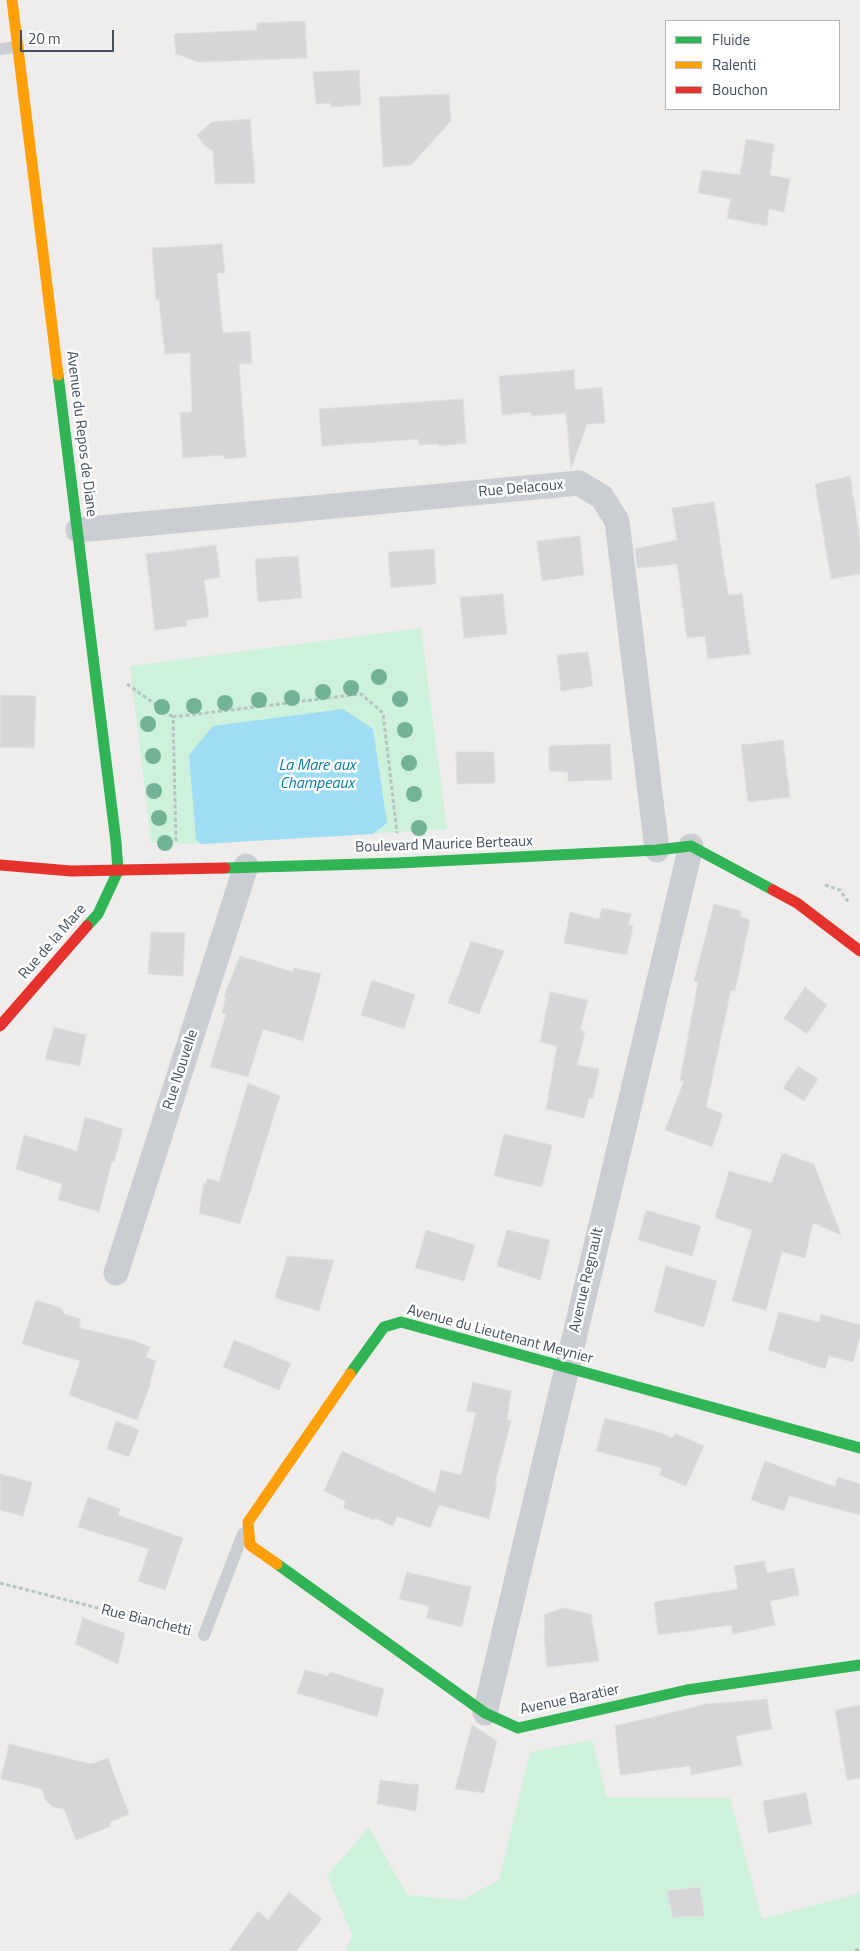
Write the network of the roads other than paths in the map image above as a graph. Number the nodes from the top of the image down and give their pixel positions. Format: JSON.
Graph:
{"nodes":[{"id":1,"x":12,"y":0,"type":"edge"},
{"id":2,"x":18,"y":47,"type":"junction"},
{"id":3,"x":0,"y":49,"type":"edge"},
{"id":4,"x":78,"y":530,"type":"junction"},
{"id":5,"x":691,"y":846,"type":"junction"},
{"id":6,"x":657,"y":850,"type":"junction"},
{"id":7,"x":0,"y":865,"type":"edge"},
{"id":8,"x":246,"y":866,"type":"junction"},
{"id":9,"x":118,"y":871,"type":"junction"},
{"id":10,"x":857,"y":945,"type":"edge"},
{"id":11,"x":0,"y":1026,"type":"edge"},
{"id":12,"x":116,"y":1274,"type":"dead end"},
{"id":13,"x":566,"y":1367,"type":"junction"},
{"id":14,"x":860,"y":1448,"type":"edge"},
{"id":15,"x":248,"y":1522,"type":"junction"},
{"id":16,"x":204,"y":1636,"type":"road end"},
{"id":17,"x":860,"y":1664,"type":"edge"},
{"id":18,"x":485,"y":1713,"type":"junction"}],
"edges":[{"from":1,"to":2,"type":"street","name":"Avenue du Repos de Diane"},
{"from":2,"to":3,"type":"lane"},
{"from":2,"to":4,"type":"street","name":"Avenue du Repos de Diane"},
{"from":4,"to":6,"type":"street","name":"Rue Delacoux"},
{"from":4,"to":9,"type":"street","name":"Avenue du Repos de Diane"},
{"from":5,"to":6,"type":"street","name":"Boulevard Maurice Berteaux"},
{"from":5,"to":10,"type":"street"},
{"from":5,"to":13,"type":"street","name":"Avenue Regnault"},
{"from":6,"to":8,"type":"street","name":"Boulevard Maurice Berteaux"},
{"from":7,"to":9,"type":"street","name":"Boulevard Maurice Berteaux"},
{"from":8,"to":9,"type":"street","name":"Boulevard Maurice Berteaux"},
{"from":8,"to":12,"type":"street","name":"Rue Nouvelle"},
{"from":9,"to":11,"type":"street","name":"Rue de la Mare"},
{"from":13,"to":14,"type":"street","name":"Avenue du Lieutenant Meynier"},
{"from":13,"to":15,"type":"street","name":"Avenue du Lieutenant Meynier"},
{"from":13,"to":18,"type":"street","name":"Avenue Regnault"},
{"from":15,"to":16,"type":"lane","name":"Rue Bianchetti"},
{"from":15,"to":18,"type":"street","name":"Avenue Baratier"},
{"from":17,"to":18,"type":"street","name":"Avenue Baratier"}]}
